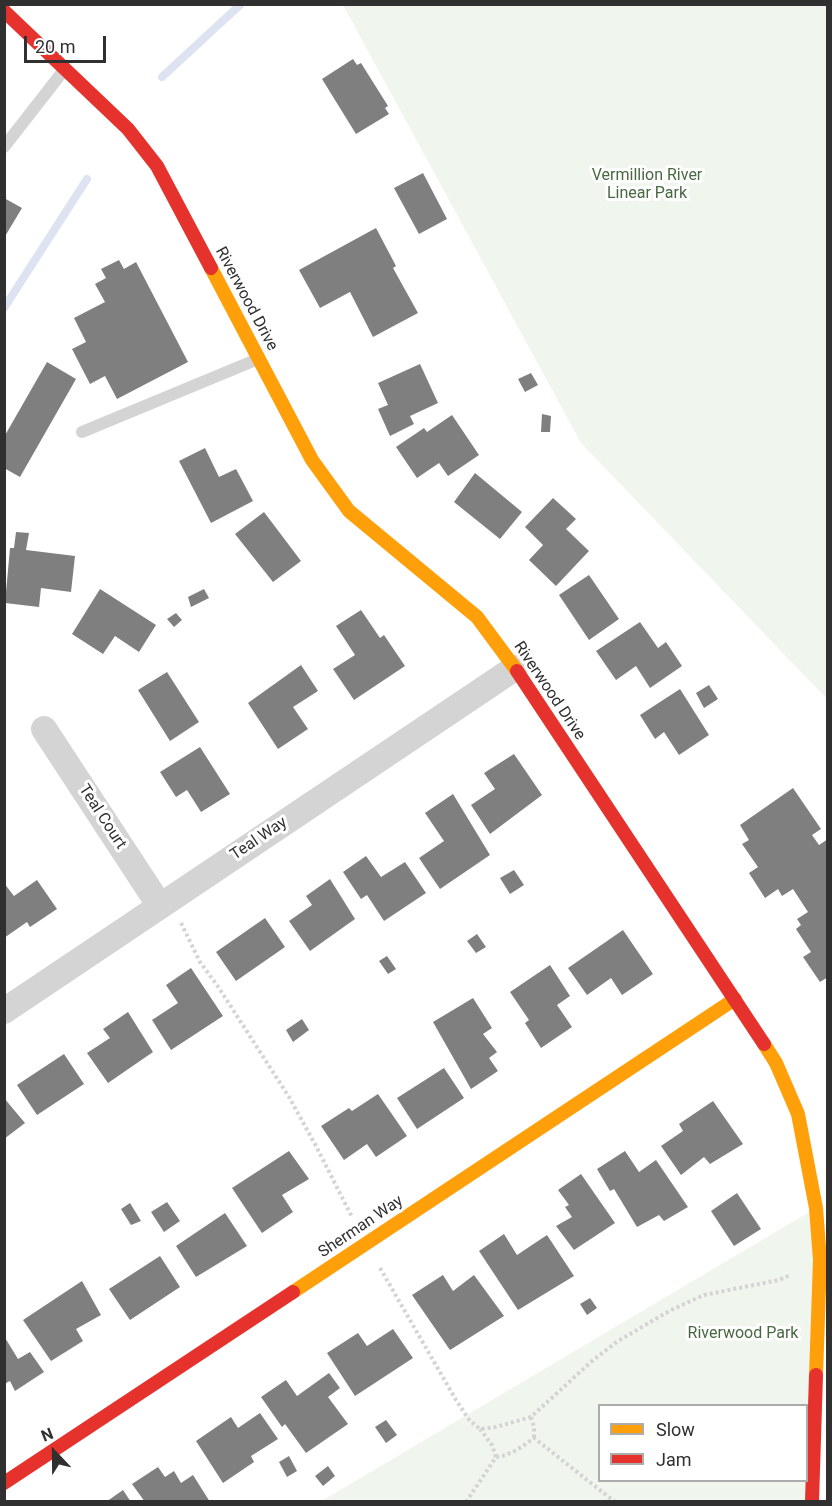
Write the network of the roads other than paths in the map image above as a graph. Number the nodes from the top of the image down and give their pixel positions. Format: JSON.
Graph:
{"nodes":[{"id":1,"x":4,"y":11,"type":"edge"},
{"id":2,"x":65,"y":69,"type":"junction"},
{"id":3,"x":4,"y":147,"type":"edge"},
{"id":4,"x":259,"y":359,"type":"junction"},
{"id":5,"x":82,"y":432,"type":"dead end"},
{"id":6,"x":514,"y":668,"type":"junction"},
{"id":7,"x":44,"y":729,"type":"dead end"},
{"id":8,"x":160,"y":906,"type":"junction"},
{"id":9,"x":735,"y":999,"type":"junction"},
{"id":10,"x":4,"y":1011,"type":"edge"},
{"id":11,"x":824,"y":1260,"type":"edge"},
{"id":12,"x":4,"y":1483,"type":"edge"},
{"id":13,"x":812,"y":1502,"type":"edge"}],
"edges":[{"from":1,"to":2,"type":"street","name":"Riverwood Drive"},
{"from":2,"to":3,"type":"lane"},
{"from":2,"to":4,"type":"street","name":"Riverwood Drive"},
{"from":4,"to":5,"type":"lane"},
{"from":4,"to":6,"type":"street","name":"Riverwood Drive"},
{"from":6,"to":8,"type":"street","name":"Teal Way"},
{"from":6,"to":9,"type":"street","name":"Riverwood Drive"},
{"from":7,"to":8,"type":"street","name":"Teal Court"},
{"from":8,"to":10,"type":"street","name":"Teal Way"},
{"from":9,"to":11,"type":"street","name":"Riverwood Drive"},
{"from":9,"to":12,"type":"street","name":"Sherman Way"},
{"from":11,"to":13,"type":"street","name":"Riverwood Drive"}]}
